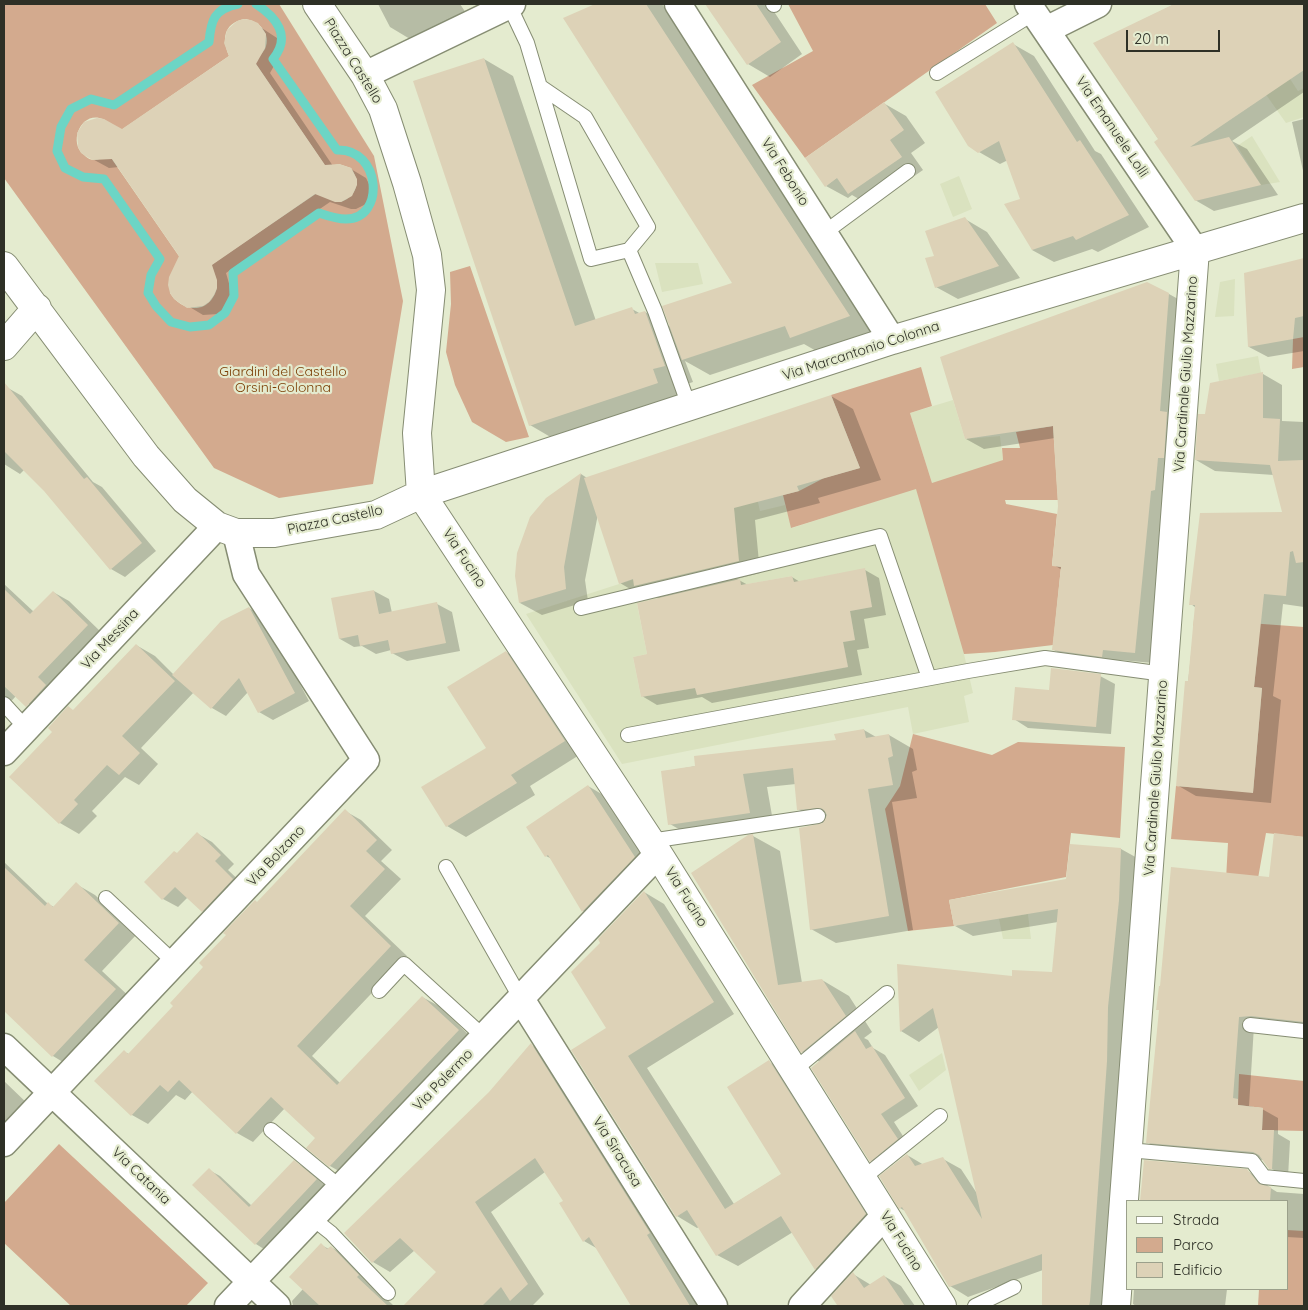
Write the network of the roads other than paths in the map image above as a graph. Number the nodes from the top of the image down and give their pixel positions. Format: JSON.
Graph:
{"nodes":[{"id":1,"x":317,"y":4,"type":"edge"},
{"id":2,"x":511,"y":4,"type":"edge"},
{"id":3,"x":678,"y":4,"type":"edge"},
{"id":4,"x":1098,"y":4,"type":"edge"},
{"id":5,"x":1036,"y":16,"type":"edge"},
{"id":6,"x":937,"y":73,"type":"dead end"},
{"id":7,"x":365,"y":75,"type":"junction"},
{"id":8,"x":541,"y":87,"type":"junction"},
{"id":9,"x":908,"y":171,"type":"dead end"},
{"id":10,"x":1304,"y":218,"type":"edge"},
{"id":11,"x":824,"y":233,"type":"junction"},
{"id":12,"x":629,"y":250,"type":"junction"},
{"id":13,"x":1195,"y":250,"type":"junction"},
{"id":14,"x":4,"y":266,"type":"edge"},
{"id":15,"x":37,"y":308,"type":"junction"},
{"id":16,"x":892,"y":340,"type":"junction"},
{"id":17,"x":4,"y":346,"type":"edge"},
{"id":18,"x":689,"y":406,"type":"junction"},
{"id":19,"x":421,"y":494,"type":"junction"},
{"id":20,"x":226,"y":529,"type":"junction"},
{"id":21,"x":581,"y":608,"type":"dead end"},
{"id":22,"x":1164,"y":674,"type":"junction"},
{"id":23,"x":929,"y":678,"type":"junction"},
{"id":24,"x":4,"y":704,"type":"edge"},
{"id":25,"x":26,"y":728,"type":"junction"},
{"id":26,"x":628,"y":735,"type":"dead end"},
{"id":27,"x":4,"y":752,"type":"edge"},
{"id":28,"x":818,"y":816,"type":"dead end"},
{"id":29,"x":654,"y":847,"type":"junction"},
{"id":30,"x":446,"y":867,"type":"dead end"},
{"id":31,"x":106,"y":898,"type":"dead end"},
{"id":32,"x":175,"y":963,"type":"junction"},
{"id":33,"x":379,"y":991,"type":"dead end"},
{"id":34,"x":887,"y":993,"type":"dead end"},
{"id":35,"x":521,"y":998,"type":"junction"},
{"id":36,"x":1250,"y":1025,"type":"dead end"},
{"id":37,"x":1304,"y":1030,"type":"edge"},
{"id":38,"x":484,"y":1037,"type":"junction"},
{"id":39,"x":4,"y":1047,"type":"edge"},
{"id":40,"x":794,"y":1070,"type":"junction"},
{"id":41,"x":52,"y":1092,"type":"junction"},
{"id":42,"x":940,"y":1116,"type":"dead end"},
{"id":43,"x":271,"y":1130,"type":"dead end"},
{"id":44,"x":4,"y":1143,"type":"edge"},
{"id":45,"x":1128,"y":1150,"type":"junction"},
{"id":46,"x":862,"y":1179,"type":"junction"},
{"id":47,"x":1304,"y":1181,"type":"edge"},
{"id":48,"x":341,"y":1188,"type":"junction"},
{"id":49,"x":885,"y":1215,"type":"junction"},
{"id":50,"x":312,"y":1218,"type":"junction"},
{"id":51,"x":252,"y":1282,"type":"junction"},
{"id":52,"x":1014,"y":1287,"type":"dead end"},
{"id":53,"x":388,"y":1293,"type":"dead end"},
{"id":54,"x":228,"y":1306,"type":"edge"},
{"id":55,"x":277,"y":1306,"type":"edge"},
{"id":56,"x":714,"y":1306,"type":"edge"},
{"id":57,"x":802,"y":1306,"type":"edge"},
{"id":58,"x":942,"y":1306,"type":"edge"},
{"id":59,"x":974,"y":1306,"type":"edge"},
{"id":60,"x":1116,"y":1306,"type":"edge"}],
"edges":[{"from":1,"to":7,"type":"main road","name":"Piazza Castello"},
{"from":2,"to":7,"type":"street"},
{"from":2,"to":8,"type":"lane"},
{"from":3,"to":11,"type":"street","name":"Via Febonio"},
{"from":4,"to":5,"type":"street"},
{"from":5,"to":6,"type":"lane"},
{"from":5,"to":13,"type":"street","name":"Via Emanuele Lolli"},
{"from":7,"to":19,"type":"main road","name":"Piazza Castello"},
{"from":8,"to":12,"type":"lane"},
{"from":8,"to":12,"type":"lane"},
{"from":9,"to":11,"type":"lane"},
{"from":10,"to":13,"type":"main road","name":"Via Marcantonio Colonna"},
{"from":11,"to":16,"type":"street","name":"Via Febonio"},
{"from":12,"to":18,"type":"lane"},
{"from":13,"to":16,"type":"main road","name":"Via Marcantonio Colonna"},
{"from":13,"to":22,"type":"main road","name":"Via Cardinale Giulio Mazzarino"},
{"from":14,"to":15,"type":"main road"},
{"from":15,"to":17,"type":"main road"},
{"from":15,"to":20,"type":"main road"},
{"from":16,"to":18,"type":"main road","name":"Via Marcantonio Colonna"},
{"from":18,"to":19,"type":"main road","name":"Via Marcantonio Colonna"},
{"from":19,"to":20,"type":"main road","name":"Piazza Castello"},
{"from":19,"to":29,"type":"main road","name":"Via Fucino"},
{"from":20,"to":25,"type":"street","name":"Via Messina"},
{"from":20,"to":32,"type":"street","name":"Via Bolzano"},
{"from":21,"to":23,"type":"lane"},
{"from":22,"to":23,"type":"lane"},
{"from":22,"to":45,"type":"main road","name":"Via Cardinale Giulio Mazzarino"},
{"from":23,"to":26,"type":"lane"},
{"from":24,"to":25,"type":"lane"},
{"from":25,"to":27,"type":"street","name":"Via Messina"},
{"from":28,"to":29,"type":"lane"},
{"from":29,"to":35,"type":"street","name":"Via Palermo"},
{"from":29,"to":40,"type":"main road","name":"Via Fucino"},
{"from":30,"to":35,"type":"lane"},
{"from":31,"to":32,"type":"lane"},
{"from":32,"to":41,"type":"street","name":"Via Bolzano"},
{"from":33,"to":38,"type":"lane"},
{"from":34,"to":40,"type":"lane"},
{"from":35,"to":38,"type":"street","name":"Via Palermo"},
{"from":35,"to":56,"type":"street","name":"Via Siracusa"},
{"from":36,"to":37,"type":"lane"},
{"from":38,"to":48,"type":"street","name":"Via Palermo"},
{"from":39,"to":41,"type":"street","name":"Via Catania"},
{"from":40,"to":46,"type":"main road","name":"Via Fucino"},
{"from":41,"to":44,"type":"street","name":"Via Bolzano"},
{"from":41,"to":51,"type":"street","name":"Via Catania"},
{"from":42,"to":46,"type":"lane"},
{"from":43,"to":48,"type":"lane"},
{"from":45,"to":47,"type":"lane"},
{"from":45,"to":60,"type":"main road","name":"Via Cardinale Giulio Mazzarino"},
{"from":46,"to":49,"type":"main road","name":"Via Fucino"},
{"from":48,"to":50,"type":"street","name":"Via Palermo"},
{"from":49,"to":57,"type":"street"},
{"from":49,"to":58,"type":"main road","name":"Via Fucino"},
{"from":50,"to":51,"type":"street","name":"Via Palermo"},
{"from":50,"to":53,"type":"lane"},
{"from":51,"to":54,"type":"street","name":"Via Palermo"},
{"from":51,"to":55,"type":"street","name":"Via Catania"},
{"from":52,"to":59,"type":"lane"}]}
